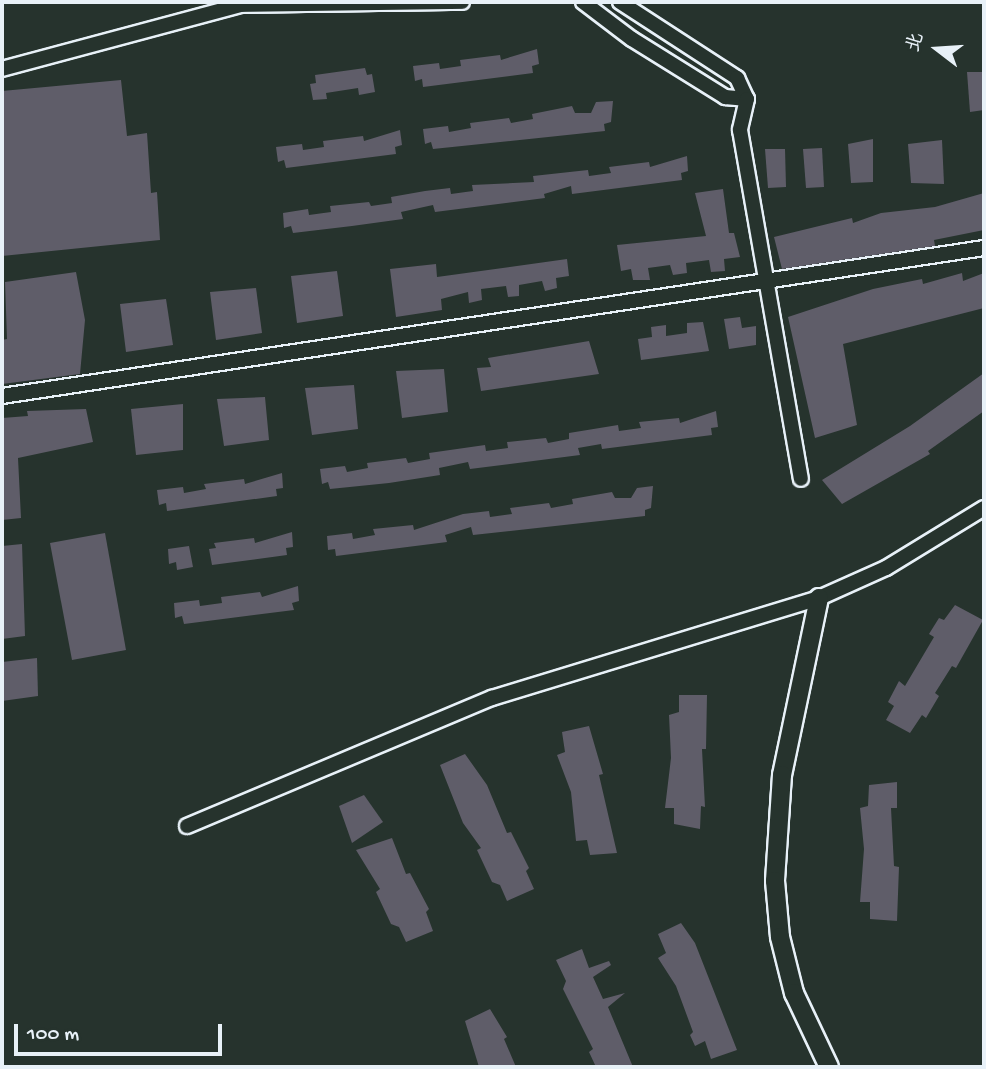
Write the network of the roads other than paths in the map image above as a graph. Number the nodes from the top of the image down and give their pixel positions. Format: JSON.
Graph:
{"nodes":[{"id":1,"x":462,"y":2,"type":"edge"},
{"id":2,"x":583,"y":2,"type":"edge"},
{"id":3,"x":620,"y":2,"type":"edge"},
{"id":4,"x":2,"y":69,"type":"edge"},
{"id":5,"x":747,"y":99,"type":"junction"},
{"id":6,"x":984,"y":248,"type":"edge"},
{"id":7,"x":764,"y":281,"type":"junction"},
{"id":8,"x":2,"y":396,"type":"edge"},
{"id":9,"x":801,"y":479,"type":"dead end"},
{"id":10,"x":984,"y":508,"type":"edge"},
{"id":11,"x":819,"y":598,"type":"junction"},
{"id":12,"x":187,"y":826,"type":"dead end"},
{"id":13,"x":829,"y":1067,"type":"edge"}],
"edges":[{"from":1,"to":4,"type":"street"},
{"from":2,"to":5,"type":"street"},
{"from":3,"to":5,"type":"street"},
{"from":5,"to":7,"type":"street"},
{"from":6,"to":7,"type":"street"},
{"from":7,"to":8,"type":"street"},
{"from":7,"to":9,"type":"street"},
{"from":10,"to":11,"type":"street"},
{"from":11,"to":12,"type":"street"},
{"from":11,"to":13,"type":"street"}]}
